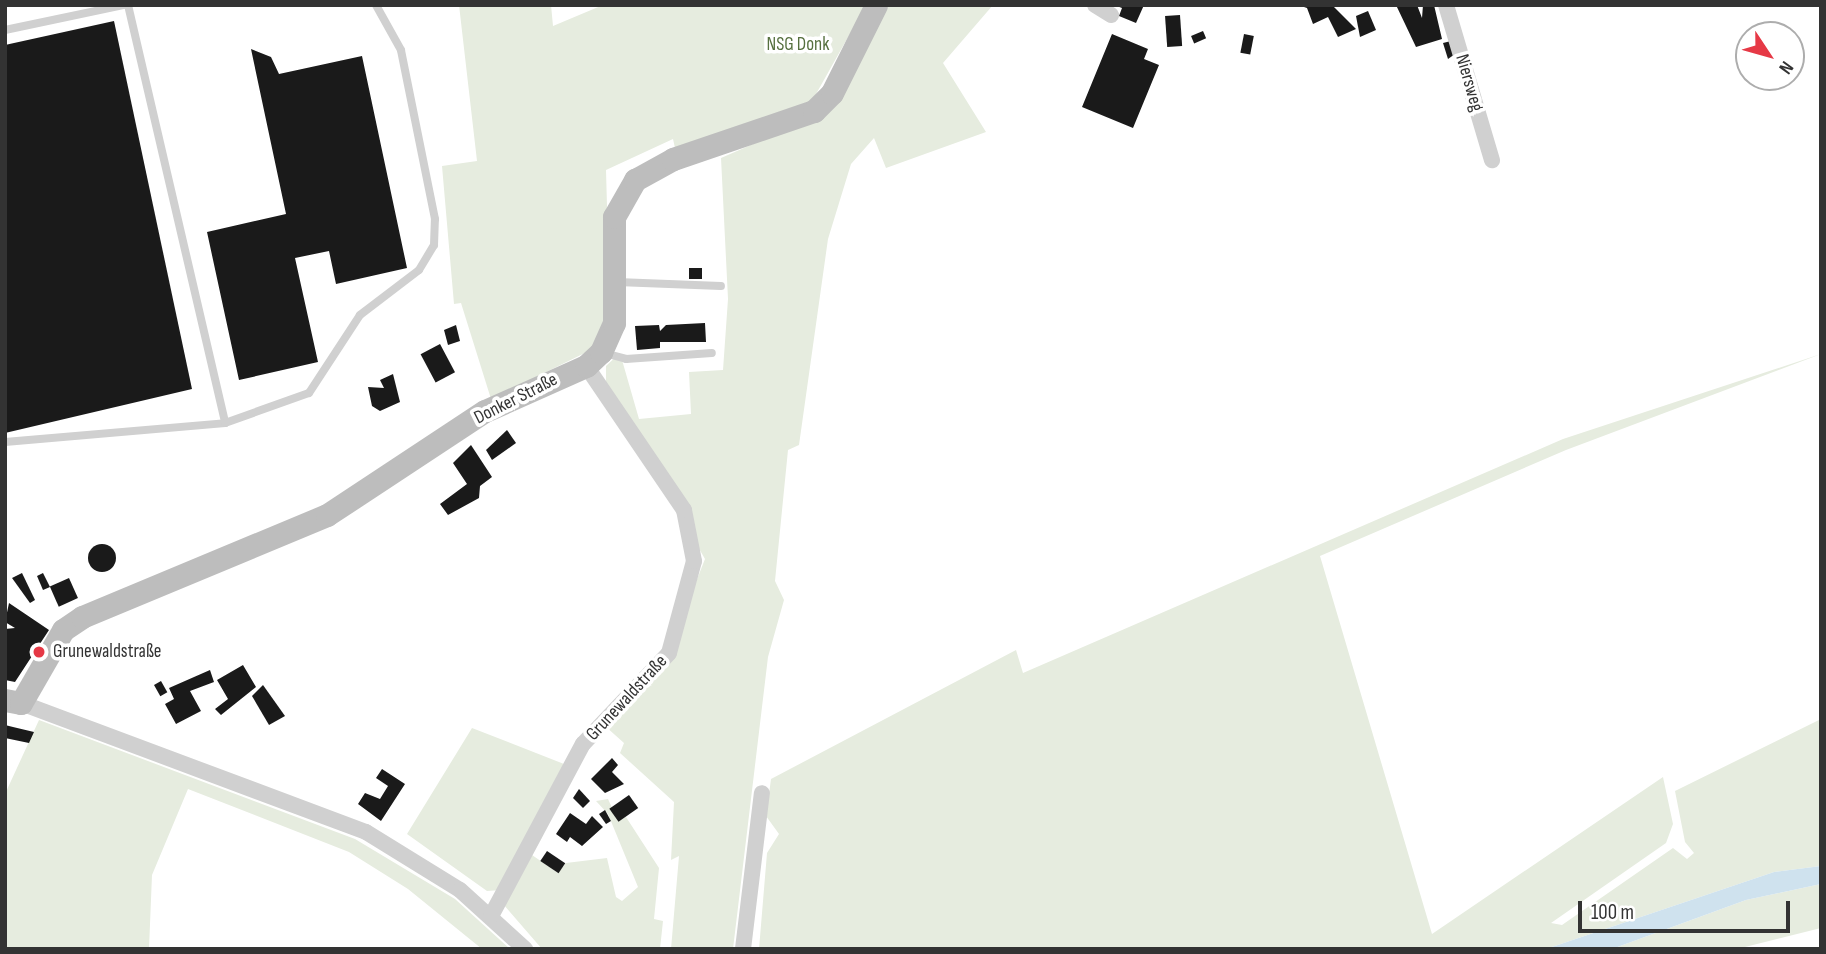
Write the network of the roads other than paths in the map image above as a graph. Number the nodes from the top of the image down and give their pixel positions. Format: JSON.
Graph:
{"nodes":[{"id":1,"x":126,"y":5,"type":"edge"},
{"id":2,"x":376,"y":5,"type":"edge"},
{"id":3,"x":876,"y":5,"type":"edge"},
{"id":4,"x":1095,"y":5,"type":"edge"},
{"id":5,"x":1446,"y":5,"type":"edge"},
{"id":6,"x":1111,"y":15,"type":"dead end"},
{"id":7,"x":5,"y":30,"type":"edge"},
{"id":8,"x":1492,"y":160,"type":"dead end"},
{"id":9,"x":617,"y":282,"type":"junction"},
{"id":10,"x":721,"y":286,"type":"dead end"},
{"id":11,"x":712,"y":352,"type":"dead end"},
{"id":12,"x":594,"y":359,"type":"junction"},
{"id":13,"x":225,"y":423,"type":"junction"},
{"id":14,"x":5,"y":442,"type":"edge"},
{"id":15,"x":13,"y":702,"type":"edge"},
{"id":16,"x":762,"y":793,"type":"dead end"},
{"id":17,"x":491,"y":916,"type":"junction"},
{"id":18,"x":525,"y":949,"type":"edge"},
{"id":19,"x":743,"y":949,"type":"edge"}],
"edges":[{"from":1,"to":7,"type":"lane"},
{"from":1,"to":13,"type":"lane"},
{"from":2,"to":13,"type":"lane"},
{"from":3,"to":9,"type":"street"},
{"from":4,"to":6,"type":"street"},
{"from":5,"to":8,"type":"street","name":"Niersweg"},
{"from":9,"to":10,"type":"lane"},
{"from":9,"to":12,"type":"street"},
{"from":11,"to":12,"type":"lane"},
{"from":12,"to":15,"type":"street","name":"Donker Straße"},
{"from":12,"to":17,"type":"street","name":"Grunewaldstraße"},
{"from":13,"to":14,"type":"lane"},
{"from":15,"to":17,"type":"street"},
{"from":16,"to":19,"type":"street"},
{"from":17,"to":18,"type":"street"}]}
